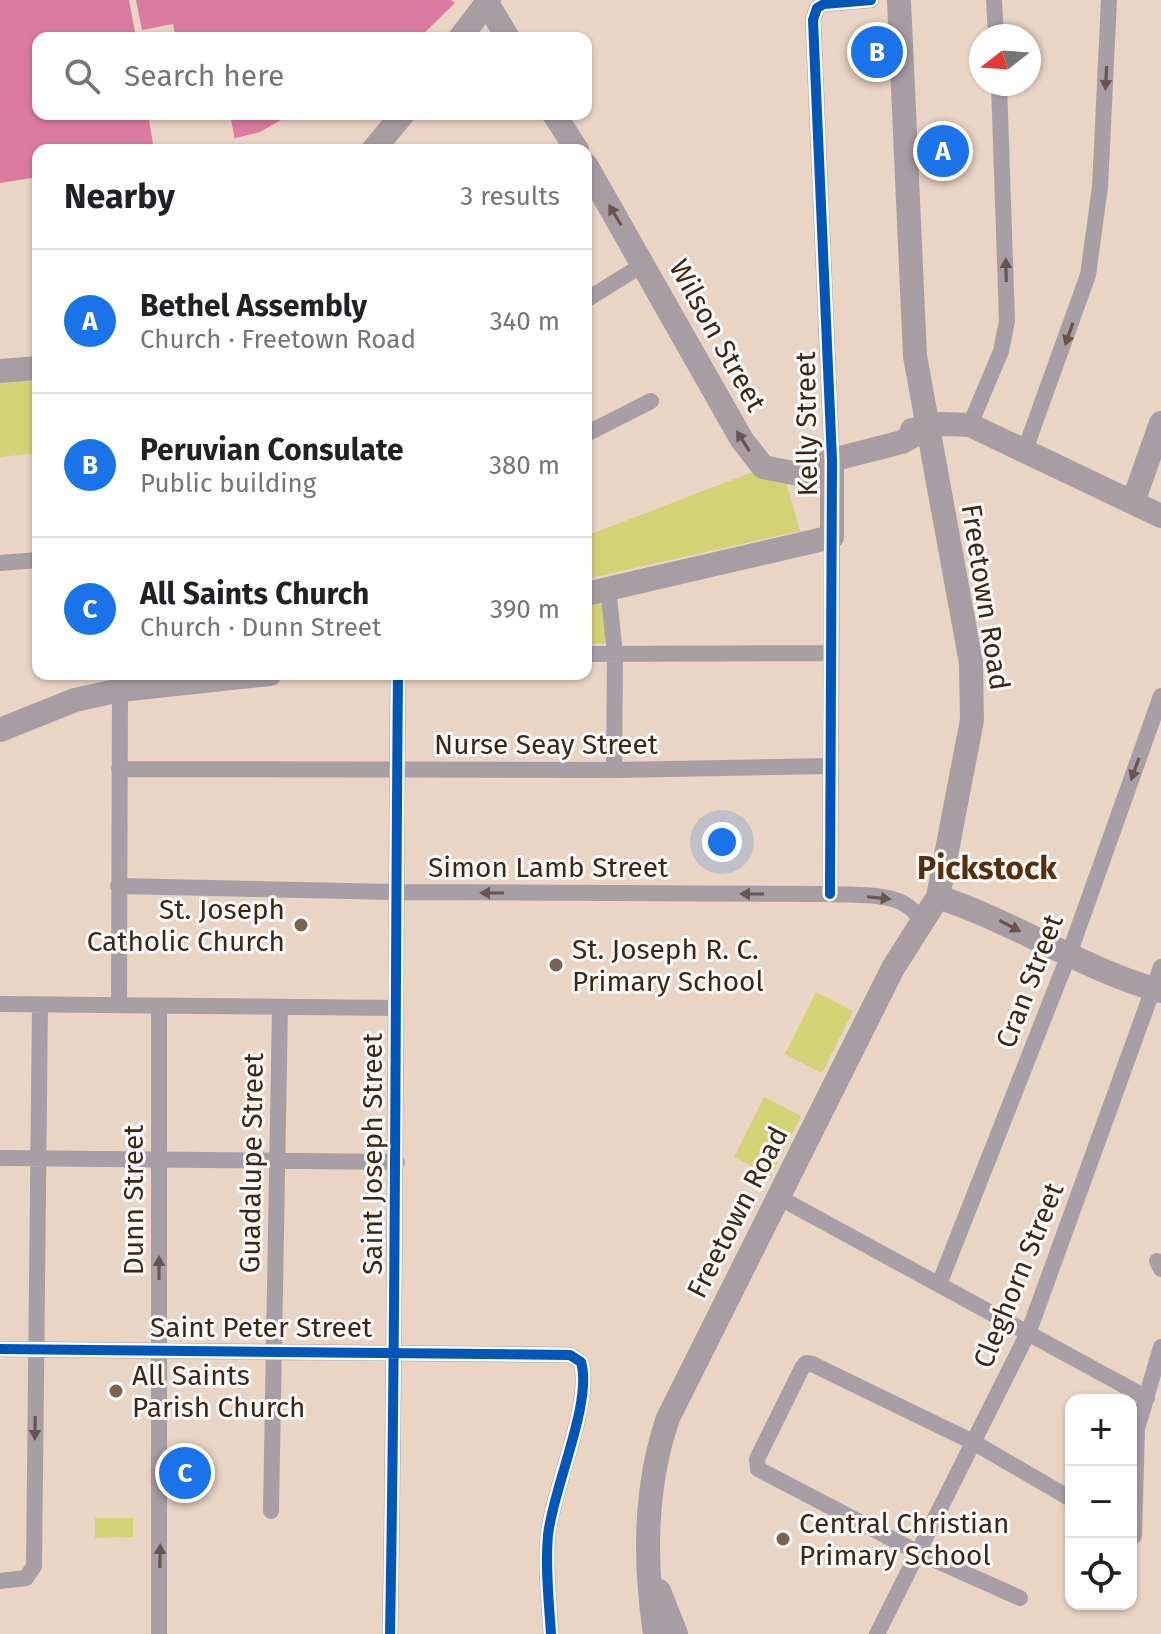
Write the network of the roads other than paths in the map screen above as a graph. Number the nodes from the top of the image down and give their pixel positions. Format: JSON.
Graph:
{"nodes":[{"id":1,"x":871,"y":0,"type":"edge"},
{"id":2,"x":899,"y":0,"type":"edge"},
{"id":3,"x":994,"y":0,"type":"edge"},
{"id":4,"x":1109,"y":0,"type":"edge"},
{"id":5,"x":488,"y":2,"type":"edge"},
{"id":6,"x":995,"y":24,"type":"edge"},
{"id":7,"x":465,"y":32,"type":"edge"},
{"id":8,"x":505,"y":32,"type":"edge"},
{"id":9,"x":999,"y":96,"type":"edge"},
{"id":10,"x":398,"y":120,"type":"edge"},
{"id":11,"x":558,"y":120,"type":"edge"},
{"id":12,"x":378,"y":144,"type":"edge"},
{"id":13,"x":573,"y":144,"type":"edge"},
{"id":14,"x":592,"y":175,"type":"edge"},
{"id":15,"x":644,"y":264,"type":"junction"},
{"id":16,"x":592,"y":296,"type":"edge"},
{"id":17,"x":32,"y":368,"type":"edge"},
{"id":18,"x":0,"y":371,"type":"edge"},
{"id":19,"x":651,"y":401,"type":"dead end"},
{"id":20,"x":1161,"y":423,"type":"edge"},
{"id":21,"x":970,"y":425,"type":"junction"},
{"id":22,"x":927,"y":428,"type":"junction"},
{"id":23,"x":592,"y":431,"type":"edge"},
{"id":24,"x":1025,"y":450,"type":"junction"},
{"id":25,"x":832,"y":460,"type":"junction"},
{"id":26,"x":1133,"y":502,"type":"junction"},
{"id":27,"x":1161,"y":516,"type":"edge"},
{"id":28,"x":832,"y":537,"type":"junction"},
{"id":29,"x":32,"y":560,"type":"edge"},
{"id":30,"x":0,"y":563,"type":"edge"},
{"id":31,"x":597,"y":591,"type":"edge"},
{"id":32,"x":829,"y":653,"type":"junction"},
{"id":33,"x":592,"y":654,"type":"edge"},
{"id":34,"x":615,"y":654,"type":"junction"},
{"id":35,"x":214,"y":680,"type":"edge"},
{"id":36,"x":398,"y":680,"type":"edge"},
{"id":37,"x":120,"y":690,"type":"junction"},
{"id":38,"x":1161,"y":696,"type":"edge"},
{"id":39,"x":0,"y":730,"type":"edge"},
{"id":40,"x":830,"y":766,"type":"junction"},
{"id":41,"x":119,"y":769,"type":"junction"},
{"id":42,"x":397,"y":770,"type":"junction"},
{"id":43,"x":614,"y":770,"type":"junction"},
{"id":44,"x":118,"y":886,"type":"junction"},
{"id":45,"x":394,"y":892,"type":"junction"},
{"id":46,"x":830,"y":894,"type":"junction"},
{"id":47,"x":938,"y":897,"type":"junction"},
{"id":48,"x":920,"y":920,"type":"junction"},
{"id":49,"x":1068,"y":957,"type":"junction"},
{"id":50,"x":1158,"y":983,"type":"edge"},
{"id":51,"x":0,"y":1004,"type":"edge"},
{"id":52,"x":40,"y":1005,"type":"junction"},
{"id":53,"x":119,"y":1005,"type":"junction"},
{"id":54,"x":159,"y":1006,"type":"junction"},
{"id":55,"x":280,"y":1008,"type":"junction"},
{"id":56,"x":396,"y":1008,"type":"junction"},
{"id":57,"x":0,"y":1158,"type":"edge"},
{"id":58,"x":38,"y":1158,"type":"junction"},
{"id":59,"x":159,"y":1159,"type":"junction"},
{"id":60,"x":277,"y":1160,"type":"junction"},
{"id":61,"x":397,"y":1162,"type":"junction"},
{"id":62,"x":780,"y":1198,"type":"junction"},
{"id":63,"x":940,"y":1282,"type":"junction"},
{"id":64,"x":1029,"y":1331,"type":"junction"},
{"id":65,"x":1161,"y":1347,"type":"edge"},
{"id":66,"x":0,"y":1349,"type":"edge"},
{"id":67,"x":36,"y":1350,"type":"junction"},
{"id":68,"x":159,"y":1351,"type":"junction"},
{"id":69,"x":274,"y":1351,"type":"junction"},
{"id":70,"x":395,"y":1352,"type":"junction"},
{"id":71,"x":1147,"y":1398,"type":"junction"},
{"id":72,"x":973,"y":1442,"type":"junction"},
{"id":73,"x":1136,"y":1466,"type":"edge"},
{"id":74,"x":1065,"y":1496,"type":"edge"},
{"id":75,"x":271,"y":1511,"type":"dead end"},
{"id":76,"x":917,"y":1552,"type":"junction"},
{"id":77,"x":651,"y":1566,"type":"junction"},
{"id":78,"x":0,"y":1581,"type":"edge"},
{"id":79,"x":1020,"y":1598,"type":"dead end"},
{"id":80,"x":653,"y":1630,"type":"edge"},
{"id":81,"x":159,"y":1634,"type":"edge"},
{"id":82,"x":390,"y":1634,"type":"edge"},
{"id":83,"x":551,"y":1634,"type":"edge"},
{"id":84,"x":676,"y":1634,"type":"edge"},
{"id":85,"x":877,"y":1634,"type":"edge"}],
"edges":[{"from":1,"to":25,"type":"street","name":"Kelly Street"},
{"from":2,"to":22,"type":"main road","name":"Freetown Road"},
{"from":3,"to":6,"type":"street"},
{"from":4,"to":24,"type":"street","one_way":true},
{"from":5,"to":7,"type":"main road"},
{"from":5,"to":8,"type":"main road"},
{"from":21,"to":9,"type":"street","one_way":true},
{"from":10,"to":12,"type":"main road"},
{"from":11,"to":13,"type":"main road"},
{"from":15,"to":14,"type":"main road","name":"Wilson Street","one_way":true},
{"from":15,"to":16,"type":"street"},
{"from":25,"to":15,"type":"main road","name":"Wilson Street","one_way":true},
{"from":17,"to":18,"type":"main road"},
{"from":19,"to":23,"type":"street"},
{"from":20,"to":26,"type":"main road"},
{"from":21,"to":22,"type":"main road","name":"Wilson Street"},
{"from":21,"to":24,"type":"main road"},
{"from":22,"to":25,"type":"main road","name":"Wilson Street"},
{"from":22,"to":47,"type":"main road","name":"Freetown Road"},
{"from":24,"to":26,"type":"main road"},
{"from":25,"to":28,"type":"main road","name":"Kelly Street"},
{"from":26,"to":27,"type":"main road"},
{"from":28,"to":31,"type":"main road"},
{"from":28,"to":32,"type":"street","name":"Kelly Street"},
{"from":29,"to":30,"type":"street"},
{"from":31,"to":34,"type":"street"},
{"from":32,"to":34,"type":"street"},
{"from":32,"to":40,"type":"street","name":"Kelly Street"},
{"from":33,"to":34,"type":"street"},
{"from":34,"to":43,"type":"street"},
{"from":35,"to":37,"type":"main road"},
{"from":36,"to":42,"type":"street","name":"Saint Joseph Street"},
{"from":37,"to":39,"type":"main road"},
{"from":37,"to":41,"type":"street"},
{"from":38,"to":49,"type":"street","name":"Cran Street","one_way":true},
{"from":40,"to":43,"type":"street","name":"Nurse Seay Street"},
{"from":40,"to":46,"type":"street","name":"Kelly Street"},
{"from":41,"to":42,"type":"street","name":"Nurse Seay Street"},
{"from":41,"to":44,"type":"street"},
{"from":42,"to":43,"type":"street","name":"Nurse Seay Street"},
{"from":42,"to":45,"type":"street","name":"Saint Joseph Street"},
{"from":44,"to":45,"type":"street","name":"Simon Lamb Street"},
{"from":44,"to":53,"type":"street"},
{"from":46,"to":45,"type":"street","name":"Simon Lamb Street","one_way":true},
{"from":45,"to":56,"type":"street","name":"Saint Joseph Street"},
{"from":46,"to":48,"type":"street","name":"Simon Lamb Street","one_way":true},
{"from":47,"to":48,"type":"main road","name":"Freetown Road"},
{"from":47,"to":49,"type":"main road","one_way":true},
{"from":48,"to":62,"type":"main road","name":"Freetown Road"},
{"from":49,"to":50,"type":"main road"},
{"from":49,"to":63,"type":"street","name":"Cran Street"},
{"from":50,"to":64,"type":"street","name":"Cleghorn Street"},
{"from":51,"to":52,"type":"street"},
{"from":52,"to":53,"type":"street"},
{"from":52,"to":58,"type":"street"},
{"from":53,"to":54,"type":"street"},
{"from":54,"to":55,"type":"street"},
{"from":54,"to":59,"type":"street","name":"Dunn Street"},
{"from":55,"to":56,"type":"street"},
{"from":55,"to":60,"type":"street","name":"Guadalupe Street"},
{"from":56,"to":61,"type":"street","name":"Saint Joseph Street"},
{"from":57,"to":58,"type":"street"},
{"from":58,"to":59,"type":"street"},
{"from":58,"to":67,"type":"street"},
{"from":59,"to":60,"type":"street"},
{"from":68,"to":59,"type":"street","name":"Dunn Street","one_way":true},
{"from":60,"to":61,"type":"street"},
{"from":60,"to":69,"type":"street","name":"Guadalupe Street"},
{"from":61,"to":70,"type":"street","name":"Saint Joseph Street"},
{"from":62,"to":63,"type":"street"},
{"from":62,"to":77,"type":"main road","name":"Freetown Road"},
{"from":63,"to":64,"type":"street"},
{"from":64,"to":71,"type":"street"},
{"from":64,"to":72,"type":"street","name":"Cleghorn Street"},
{"from":65,"to":71,"type":"street"},
{"from":66,"to":67,"type":"street","name":"Saint Peter Street"},
{"from":67,"to":68,"type":"street","name":"Saint Peter Street"},
{"from":67,"to":78,"type":"street","one_way":true},
{"from":68,"to":69,"type":"street","name":"Saint Peter Street"},
{"from":81,"to":68,"type":"street","name":"Dunn Street","one_way":true},
{"from":69,"to":70,"type":"street","name":"Saint Peter Street"},
{"from":69,"to":75,"type":"street","name":"Guadalupe Street"},
{"from":70,"to":82,"type":"street","name":"Saint Joseph Street"},
{"from":70,"to":83,"type":"street","name":"Saint Peter Street"},
{"from":71,"to":73,"type":"street"},
{"from":72,"to":74,"type":"street"},
{"from":72,"to":76,"type":"street","name":"Cleghorn Street"},
{"from":72,"to":76,"type":"street"},
{"from":76,"to":79,"type":"street"},
{"from":76,"to":85,"type":"street","name":"Cleghorn Street"},
{"from":77,"to":80,"type":"main road","name":"Freetown Road"},
{"from":77,"to":84,"type":"main road","name":"Freetown Road"}]}
